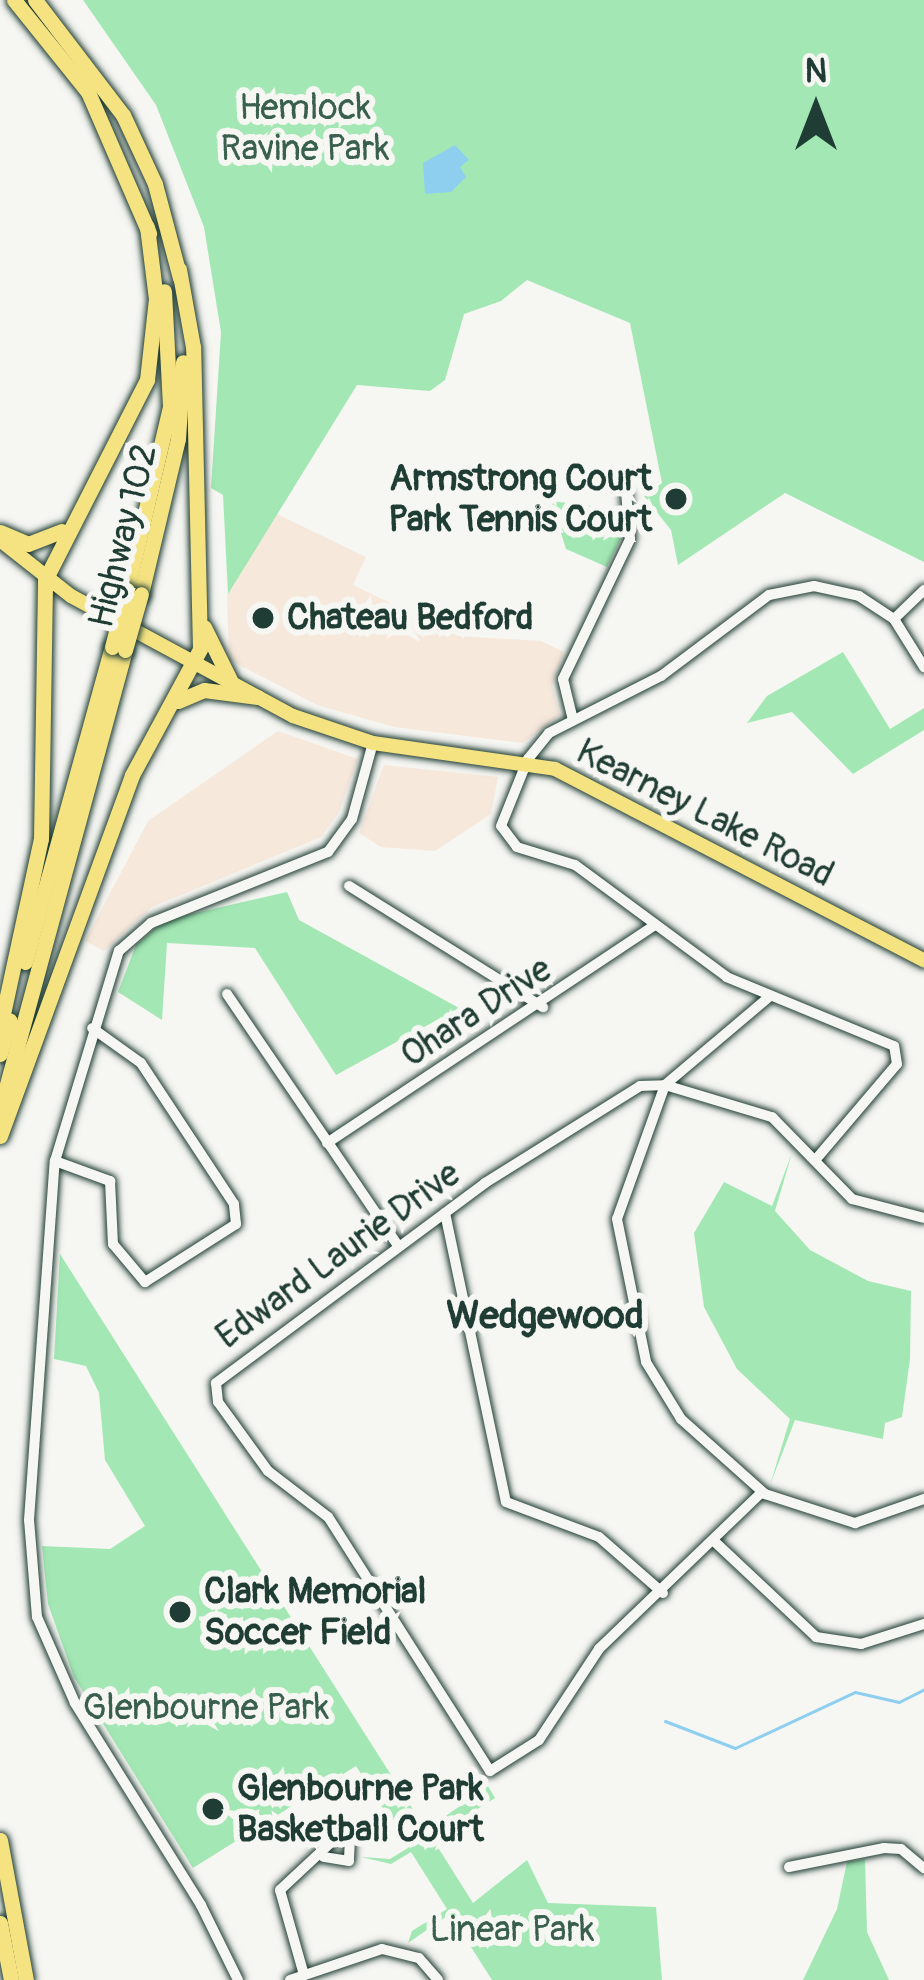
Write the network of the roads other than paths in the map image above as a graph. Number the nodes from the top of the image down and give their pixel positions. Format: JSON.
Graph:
{"nodes":[{"id":1,"x":14,"y":0,"type":"edge"},
{"id":2,"x":35,"y":0,"type":"edge"},
{"id":3,"x":147,"y":227,"type":"junction"},
{"id":4,"x":179,"y":269,"type":"junction"},
{"id":5,"x":626,"y":491,"type":"dead end"},
{"id":6,"x":73,"y":520,"type":"junction"},
{"id":7,"x":0,"y":536,"type":"edge"},
{"id":8,"x":45,"y":580,"type":"junction"},
{"id":9,"x":924,"y":590,"type":"edge"},
{"id":10,"x":134,"y":592,"type":"junction"},
{"id":11,"x":894,"y":619,"type":"junction"},
{"id":12,"x":203,"y":624,"type":"junction"},
{"id":13,"x":119,"y":649,"type":"junction"},
{"id":14,"x":196,"y":663,"type":"junction"},
{"id":15,"x":924,"y":667,"type":"edge"},
{"id":16,"x":232,"y":684,"type":"junction"},
{"id":17,"x":257,"y":697,"type":"junction"},
{"id":18,"x":175,"y":703,"type":"junction"},
{"id":19,"x":573,"y":720,"type":"junction"},
{"id":20,"x":373,"y":743,"type":"junction"},
{"id":21,"x":528,"y":759,"type":"junction"},
{"id":22,"x":349,"y":886,"type":"dead end"},
{"id":23,"x":655,"y":925,"type":"junction"},
{"id":24,"x":924,"y":960,"type":"edge"},
{"id":25,"x":227,"y":994,"type":"dead end"},
{"id":26,"x":769,"y":997,"type":"junction"},
{"id":27,"x":543,"y":1007,"type":"junction"},
{"id":28,"x":0,"y":1028,"type":"edge"},
{"id":29,"x":92,"y":1028,"type":"junction"},
{"id":30,"x":0,"y":1054,"type":"edge"},
{"id":31,"x":665,"y":1085,"type":"junction"},
{"id":32,"x":0,"y":1110,"type":"edge"},
{"id":33,"x":0,"y":1136,"type":"edge"},
{"id":34,"x":327,"y":1143,"type":"junction"},
{"id":35,"x":817,"y":1158,"type":"junction"},
{"id":36,"x":55,"y":1161,"type":"junction"},
{"id":37,"x":445,"y":1213,"type":"junction"},
{"id":38,"x":924,"y":1219,"type":"edge"},
{"id":39,"x":398,"y":1246,"type":"junction"},
{"id":40,"x":761,"y":1492,"type":"junction"},
{"id":41,"x":924,"y":1499,"type":"edge"},
{"id":42,"x":716,"y":1542,"type":"junction"},
{"id":43,"x":663,"y":1593,"type":"junction"},
{"id":44,"x":924,"y":1624,"type":"edge"},
{"id":45,"x":0,"y":1840,"type":"edge"},
{"id":46,"x":323,"y":1857,"type":"dead end"},
{"id":47,"x":789,"y":1867,"type":"dead end"},
{"id":48,"x":924,"y":1868,"type":"edge"},
{"id":49,"x":0,"y":1923,"type":"edge"},
{"id":50,"x":304,"y":1975,"type":"junction"},
{"id":51,"x":11,"y":1980,"type":"edge"},
{"id":52,"x":26,"y":1980,"type":"edge"},
{"id":53,"x":238,"y":1980,"type":"edge"},
{"id":54,"x":290,"y":1980,"type":"edge"},
{"id":55,"x":438,"y":1980,"type":"edge"}],
"edges":[{"from":1,"to":3,"type":"highway","name":"Highway 102"},
{"from":2,"to":4,"type":"highway","name":"Highway 102"},
{"from":3,"to":6,"type":"highway"},
{"from":3,"to":10,"type":"highway","name":"Highway 102"},
{"from":4,"to":10,"type":"highway","name":"Highway 102"},
{"from":4,"to":12,"type":"highway"},
{"from":5,"to":19,"type":"street"},
{"from":6,"to":7,"type":"highway"},
{"from":6,"to":8,"type":"highway"},
{"from":7,"to":8,"type":"main road","name":"Kearney Lake Road"},
{"from":8,"to":14,"type":"main road","name":"Kearney Lake Road"},
{"from":8,"to":28,"type":"highway"},
{"from":9,"to":11,"type":"street"},
{"from":10,"to":13,"type":"highway","name":"Highway 102","bridge":true},
{"from":11,"to":15,"type":"street"},
{"from":11,"to":19,"type":"street"},
{"from":12,"to":14,"type":"highway"},
{"from":12,"to":16,"type":"highway"},
{"from":13,"to":30,"type":"highway","name":"Highway 102"},
{"from":13,"to":32,"type":"highway","name":"Highway 102"},
{"from":14,"to":16,"type":"main road","name":"Kearney Lake Road"},
{"from":14,"to":18,"type":"highway"},
{"from":16,"to":17,"type":"main road","name":"Kearney Lake Road"},
{"from":17,"to":18,"type":"highway"},
{"from":17,"to":20,"type":"main road","name":"Kearney Lake Road"},
{"from":18,"to":33,"type":"highway"},
{"from":19,"to":21,"type":"street"},
{"from":20,"to":21,"type":"main road","name":"Kearney Lake Road"},
{"from":20,"to":29,"type":"street"},
{"from":21,"to":23,"type":"street"},
{"from":21,"to":24,"type":"main road","name":"Kearney Lake Road"},
{"from":22,"to":27,"type":"street"},
{"from":23,"to":26,"type":"street"},
{"from":23,"to":27,"type":"street","name":"Ohara Drive"},
{"from":25,"to":34,"type":"street"},
{"from":26,"to":31,"type":"street"},
{"from":26,"to":35,"type":"street"},
{"from":27,"to":34,"type":"street","name":"Ohara Drive"},
{"from":29,"to":36,"type":"street"},
{"from":29,"to":36,"type":"street"},
{"from":31,"to":35,"type":"street"},
{"from":31,"to":37,"type":"street","name":"Edward Laurie Drive"},
{"from":31,"to":40,"type":"street"},
{"from":34,"to":39,"type":"street"},
{"from":35,"to":38,"type":"street"},
{"from":36,"to":53,"type":"street"},
{"from":37,"to":39,"type":"street","name":"Edward Laurie Drive"},
{"from":37,"to":43,"type":"street"},
{"from":39,"to":43,"type":"street","name":"Edward Laurie Drive"},
{"from":40,"to":41,"type":"street"},
{"from":40,"to":42,"type":"street"},
{"from":42,"to":43,"type":"street"},
{"from":42,"to":44,"type":"street"},
{"from":45,"to":52,"type":"highway"},
{"from":46,"to":50,"type":"street"},
{"from":47,"to":48,"type":"street"},
{"from":49,"to":51,"type":"highway"},
{"from":50,"to":54,"type":"street"},
{"from":50,"to":55,"type":"street"}]}
